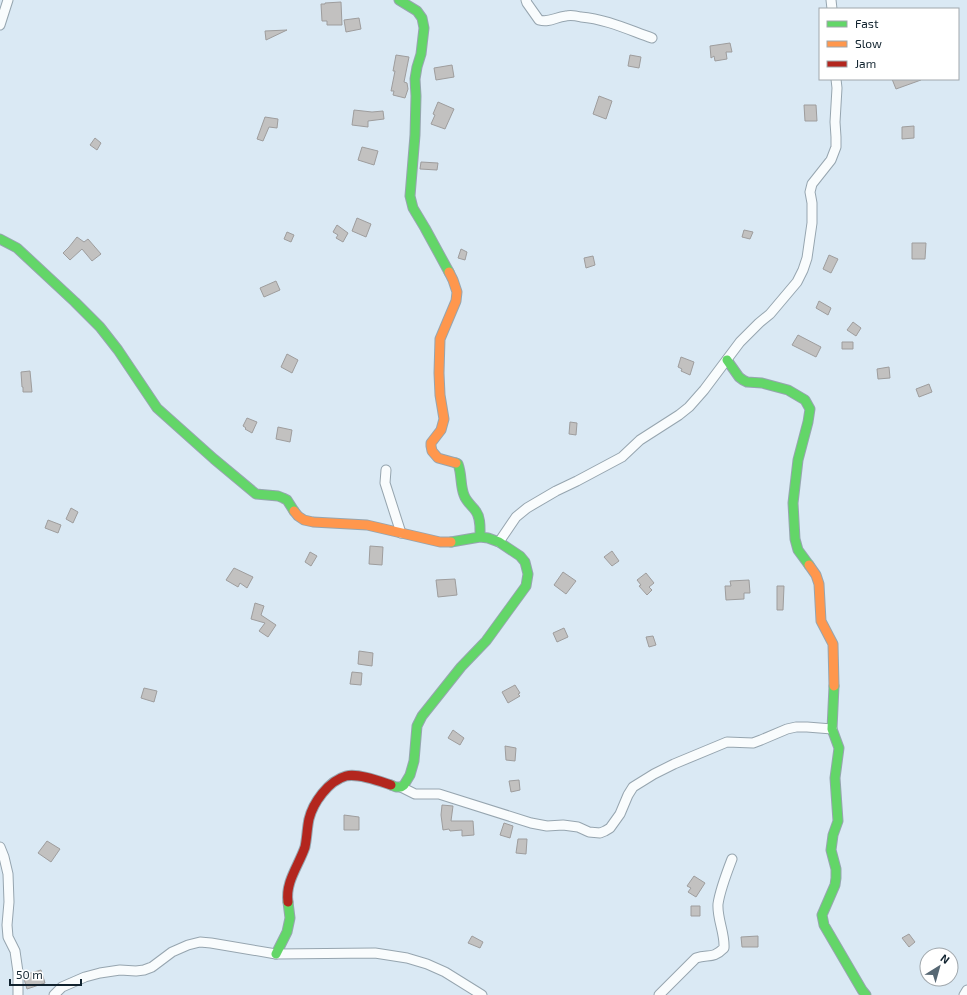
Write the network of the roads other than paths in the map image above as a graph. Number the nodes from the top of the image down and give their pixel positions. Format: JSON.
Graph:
{"nodes":[{"id":1,"x":8,"y":0,"type":"edge"},
{"id":2,"x":399,"y":0,"type":"edge"},
{"id":3,"x":526,"y":0,"type":"edge"},
{"id":4,"x":0,"y":25,"type":"edge"},
{"id":5,"x":652,"y":38,"type":"dead end"},
{"id":6,"x":836,"y":80,"type":"edge"},
{"id":7,"x":0,"y":239,"type":"edge"},
{"id":8,"x":727,"y":360,"type":"junction"},
{"id":9,"x":386,"y":470,"type":"dead end"},
{"id":10,"x":401,"y":533,"type":"junction"},
{"id":11,"x":480,"y":537,"type":"junction"},
{"id":12,"x":500,"y":542,"type":"junction"},
{"id":13,"x":832,"y":729,"type":"junction"},
{"id":14,"x":401,"y":787,"type":"junction"},
{"id":15,"x":0,"y":847,"type":"edge"},
{"id":16,"x":732,"y":859,"type":"dead end"},
{"id":17,"x":276,"y":954,"type":"junction"},
{"id":18,"x":967,"y":990,"type":"edge"},
{"id":19,"x":18,"y":995,"type":"edge"},
{"id":20,"x":54,"y":995,"type":"edge"},
{"id":21,"x":482,"y":995,"type":"edge"},
{"id":22,"x":659,"y":995,"type":"edge"},
{"id":23,"x":866,"y":995,"type":"edge"},
{"id":24,"x":964,"y":995,"type":"edge"}],
"edges":[{"from":1,"to":4,"type":"street"},
{"from":2,"to":11,"type":"street"},
{"from":3,"to":5,"type":"street"},
{"from":6,"to":8,"type":"street"},
{"from":7,"to":10,"type":"street"},
{"from":8,"to":12,"type":"street"},
{"from":8,"to":13,"type":"street"},
{"from":9,"to":10,"type":"street"},
{"from":10,"to":11,"type":"street"},
{"from":11,"to":12,"type":"street"},
{"from":12,"to":14,"type":"street"},
{"from":13,"to":14,"type":"street"},
{"from":13,"to":23,"type":"street"},
{"from":14,"to":17,"type":"street"},
{"from":15,"to":19,"type":"street"},
{"from":16,"to":22,"type":"street"},
{"from":17,"to":20,"type":"street"},
{"from":17,"to":21,"type":"street"},
{"from":18,"to":24,"type":"street"}]}
